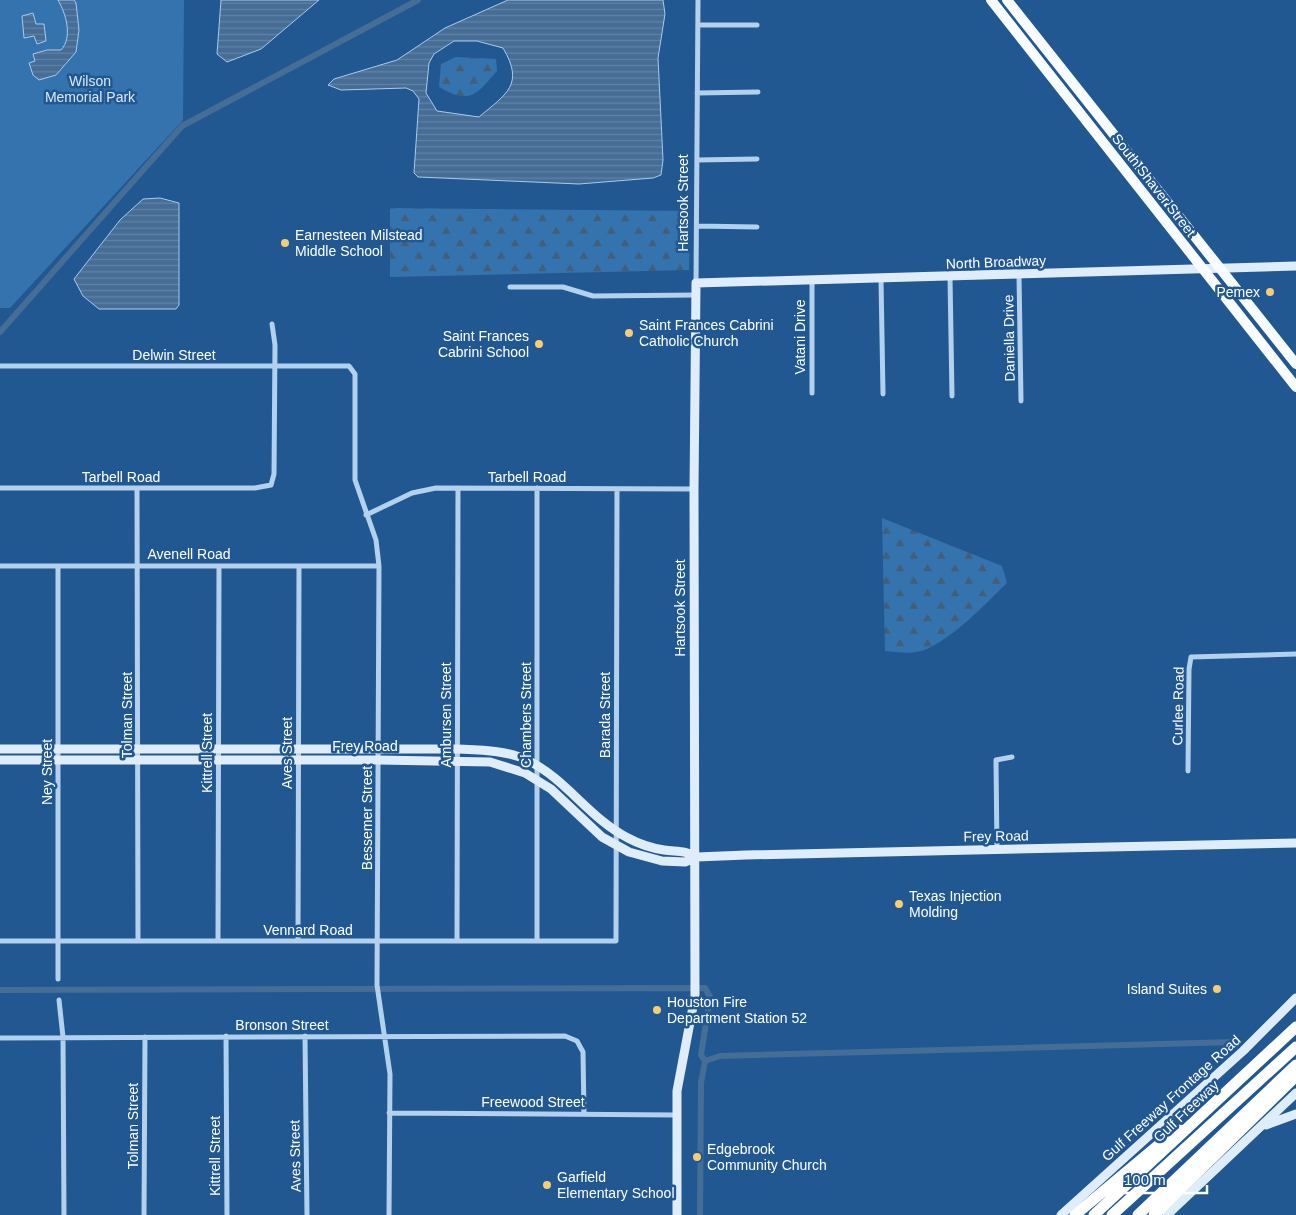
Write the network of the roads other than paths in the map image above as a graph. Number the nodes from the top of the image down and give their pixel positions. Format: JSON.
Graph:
{"nodes":[{"id":1,"x":698,"y":0,"type":"edge"},
{"id":2,"x":1007,"y":0,"type":"edge"},
{"id":3,"x":992,"y":1,"type":"edge"},
{"id":4,"x":698,"y":25,"type":"junction"},
{"id":5,"x":757,"y":25,"type":"dead end"},
{"id":6,"x":1058,"y":63,"type":"junction"},
{"id":7,"x":1047,"y":72,"type":"junction"},
{"id":8,"x":758,"y":92,"type":"dead end"},
{"id":9,"x":697,"y":93,"type":"junction"},
{"id":10,"x":1099,"y":115,"type":"junction"},
{"id":11,"x":1088,"y":124,"type":"junction"},
{"id":12,"x":757,"y":159,"type":"dead end"},
{"id":13,"x":697,"y":160,"type":"junction"},
{"id":14,"x":697,"y":226,"type":"junction"},
{"id":15,"x":757,"y":227,"type":"dead end"},
{"id":16,"x":1296,"y":266,"type":"edge"},
{"id":17,"x":1220,"y":269,"type":"junction"},
{"id":18,"x":1202,"y":270,"type":"junction"},
{"id":19,"x":1019,"y":275,"type":"junction"},
{"id":20,"x":950,"y":277,"type":"junction"},
{"id":21,"x":881,"y":279,"type":"junction"},
{"id":22,"x":812,"y":281,"type":"junction"},
{"id":23,"x":696,"y":283,"type":"junction"},
{"id":24,"x":510,"y":287,"type":"dead end"},
{"id":25,"x":696,"y":294,"type":"junction"},
{"id":26,"x":272,"y":324,"type":"dead end"},
{"id":27,"x":1294,"y":361,"type":"edge"},
{"id":28,"x":0,"y":366,"type":"edge"},
{"id":29,"x":274,"y":366,"type":"junction"},
{"id":30,"x":349,"y":366,"type":"joint"},
{"id":31,"x":1280,"y":367,"type":"junction"},
{"id":32,"x":1296,"y":387,"type":"edge"},
{"id":33,"x":812,"y":393,"type":"dead end"},
{"id":34,"x":883,"y":394,"type":"dead end"},
{"id":35,"x":952,"y":396,"type":"dead end"},
{"id":36,"x":1021,"y":400,"type":"dead end"},
{"id":37,"x":0,"y":488,"type":"edge"},
{"id":38,"x":137,"y":488,"type":"junction"},
{"id":39,"x":458,"y":488,"type":"junction"},
{"id":40,"x":537,"y":488,"type":"junction"},
{"id":41,"x":617,"y":488,"type":"junction"},
{"id":42,"x":694,"y":489,"type":"junction"},
{"id":43,"x":366,"y":515,"type":"junction"},
{"id":44,"x":0,"y":566,"type":"edge"},
{"id":45,"x":58,"y":566,"type":"junction"},
{"id":46,"x":139,"y":566,"type":"junction"},
{"id":47,"x":219,"y":566,"type":"junction"},
{"id":48,"x":298,"y":566,"type":"junction"},
{"id":49,"x":379,"y":566,"type":"junction"},
{"id":50,"x":1296,"y":654,"type":"edge"},
{"id":51,"x":0,"y":749,"type":"edge"},
{"id":52,"x":58,"y":749,"type":"junction"},
{"id":53,"x":138,"y":749,"type":"junction"},
{"id":54,"x":219,"y":749,"type":"junction"},
{"id":55,"x":298,"y":749,"type":"junction"},
{"id":56,"x":378,"y":749,"type":"junction"},
{"id":57,"x":457,"y":749,"type":"junction"},
{"id":58,"x":1012,"y":757,"type":"dead end"},
{"id":59,"x":0,"y":760,"type":"edge"},
{"id":60,"x":58,"y":760,"type":"junction"},
{"id":61,"x":138,"y":760,"type":"junction"},
{"id":62,"x":219,"y":760,"type":"junction"},
{"id":63,"x":298,"y":760,"type":"junction"},
{"id":64,"x":378,"y":760,"type":"junction"},
{"id":65,"x":457,"y":760,"type":"junction"},
{"id":66,"x":537,"y":767,"type":"junction"},
{"id":67,"x":1188,"y":771,"type":"dead end"},
{"id":68,"x":537,"y":781,"type":"junction"},
{"id":69,"x":616,"y":831,"type":"junction"},
{"id":70,"x":1296,"y":843,"type":"edge"},
{"id":71,"x":616,"y":847,"type":"junction"},
{"id":72,"x":997,"y":850,"type":"junction"},
{"id":73,"x":697,"y":857,"type":"junction"},
{"id":74,"x":0,"y":941,"type":"edge"},
{"id":75,"x":58,"y":941,"type":"junction"},
{"id":76,"x":138,"y":941,"type":"junction"},
{"id":77,"x":218,"y":941,"type":"junction"},
{"id":78,"x":298,"y":941,"type":"junction"},
{"id":79,"x":378,"y":941,"type":"junction"},
{"id":80,"x":457,"y":941,"type":"junction"},
{"id":81,"x":537,"y":941,"type":"junction"},
{"id":82,"x":616,"y":942,"type":"joint"},
{"id":83,"x":58,"y":979,"type":"dead end"},
{"id":84,"x":1296,"y":998,"type":"edge"},
{"id":85,"x":60,"y":1000,"type":"dead end"},
{"id":86,"x":1296,"y":1027,"type":"edge"},
{"id":87,"x":226,"y":1036,"type":"junction"},
{"id":88,"x":305,"y":1036,"type":"junction"},
{"id":89,"x":384,"y":1036,"type":"junction"},
{"id":90,"x":63,"y":1037,"type":"junction"},
{"id":91,"x":144,"y":1037,"type":"junction"},
{"id":92,"x":0,"y":1038,"type":"edge"},
{"id":93,"x":1296,"y":1047,"type":"edge"},
{"id":94,"x":1296,"y":1065,"type":"edge"},
{"id":95,"x":1296,"y":1076,"type":"edge"},
{"id":96,"x":1296,"y":1093,"type":"edge"},
{"id":97,"x":389,"y":1114,"type":"junction"},
{"id":98,"x":584,"y":1114,"type":"junction"},
{"id":99,"x":1296,"y":1114,"type":"edge"},
{"id":100,"x":676,"y":1115,"type":"junction"},
{"id":101,"x":1192,"y":1126,"type":"junction"},
{"id":102,"x":1254,"y":1131,"type":"junction"},
{"id":103,"x":64,"y":1215,"type":"edge"},
{"id":104,"x":144,"y":1215,"type":"edge"},
{"id":105,"x":226,"y":1215,"type":"edge"},
{"id":106,"x":307,"y":1215,"type":"edge"},
{"id":107,"x":388,"y":1215,"type":"edge"},
{"id":108,"x":677,"y":1215,"type":"edge"},
{"id":109,"x":1062,"y":1215,"type":"edge"},
{"id":110,"x":1075,"y":1215,"type":"edge"},
{"id":111,"x":1094,"y":1215,"type":"edge"},
{"id":112,"x":1112,"y":1215,"type":"edge"},
{"id":113,"x":1138,"y":1215,"type":"edge"},
{"id":114,"x":1154,"y":1215,"type":"edge"},
{"id":115,"x":1168,"y":1215,"type":"edge"}],
"edges":[{"from":1,"to":4,"type":"street","name":"Hartsook Street"},
{"from":2,"to":6,"type":"main road","name":"South Shaver Street"},
{"from":3,"to":7,"type":"main road","name":"South Shaver Street"},
{"from":4,"to":5,"type":"street"},
{"from":4,"to":9,"type":"street","name":"Hartsook Street"},
{"from":6,"to":7,"type":"main road"},
{"from":6,"to":10,"type":"main road","name":"South Shaver Street"},
{"from":7,"to":11,"type":"main road","name":"South Shaver Street"},
{"from":8,"to":9,"type":"street"},
{"from":9,"to":13,"type":"street","name":"Hartsook Street"},
{"from":10,"to":11,"type":"main road"},
{"from":10,"to":17,"type":"main road","name":"South Shaver Street"},
{"from":11,"to":18,"type":"main road","name":"South Shaver Street"},
{"from":12,"to":13,"type":"street"},
{"from":13,"to":14,"type":"street","name":"Hartsook Street"},
{"from":14,"to":15,"type":"street"},
{"from":14,"to":23,"type":"street","name":"Hartsook Street"},
{"from":16,"to":17,"type":"street","name":"North Broadway"},
{"from":17,"to":18,"type":"street","name":"North Broadway"},
{"from":17,"to":27,"type":"main road","name":"South Shaver Street"},
{"from":18,"to":19,"type":"street","name":"North Broadway"},
{"from":18,"to":31,"type":"main road","name":"South Shaver Street"},
{"from":19,"to":20,"type":"street","name":"North Broadway"},
{"from":19,"to":36,"type":"street","name":"Daniella Drive"},
{"from":20,"to":21,"type":"street","name":"North Broadway"},
{"from":20,"to":35,"type":"street"},
{"from":21,"to":22,"type":"street","name":"North Broadway"},
{"from":21,"to":34,"type":"street"},
{"from":22,"to":23,"type":"street","name":"North Broadway"},
{"from":22,"to":33,"type":"street","name":"Vatani Drive"},
{"from":23,"to":25,"type":"street","name":"Hartsook Street"},
{"from":24,"to":25,"type":"street"},
{"from":25,"to":42,"type":"street","name":"Hartsook Street"},
{"from":26,"to":29,"type":"street"},
{"from":27,"to":31,"type":"main road"},
{"from":28,"to":29,"type":"street","name":"Delwin Street"},
{"from":29,"to":30,"type":"street","name":"Delwin Street"},
{"from":29,"to":38,"type":"street","name":"Tarbell Road"},
{"from":30,"to":43,"type":"street","name":"Bessemer Street"},
{"from":31,"to":32,"type":"main road","name":"South Shaver Street"},
{"from":37,"to":38,"type":"street","name":"Tarbell Road"},
{"from":38,"to":46,"type":"street","name":"Tolman Street"},
{"from":39,"to":40,"type":"street","name":"Tarbell Road"},
{"from":39,"to":43,"type":"street","name":"Tarbell Road"},
{"from":39,"to":57,"type":"street","name":"Ambursen Street"},
{"from":40,"to":41,"type":"street","name":"Tarbell Road"},
{"from":40,"to":66,"type":"street","name":"Chambers Street"},
{"from":41,"to":42,"type":"street","name":"Tarbell Road"},
{"from":41,"to":69,"type":"street","name":"Barada Street"},
{"from":42,"to":73,"type":"street","name":"Hartsook Street"},
{"from":43,"to":49,"type":"street","name":"Bessemer Street"},
{"from":44,"to":45,"type":"street","name":"Avenell Road"},
{"from":45,"to":46,"type":"street","name":"Avenell Road"},
{"from":45,"to":52,"type":"street","name":"Ney Street"},
{"from":46,"to":47,"type":"street","name":"Avenell Road"},
{"from":46,"to":53,"type":"street","name":"Tolman Street"},
{"from":47,"to":48,"type":"street","name":"Avenell Road"},
{"from":47,"to":54,"type":"street","name":"Kittrell Street"},
{"from":48,"to":49,"type":"street","name":"Avenell Road"},
{"from":48,"to":55,"type":"street","name":"Aves Street"},
{"from":49,"to":56,"type":"street","name":"Bessemer Street"},
{"from":50,"to":67,"type":"street","name":"Curlee Road"},
{"from":51,"to":52,"type":"street","name":"Frey Road"},
{"from":52,"to":53,"type":"street","name":"Frey Road"},
{"from":52,"to":60,"type":"street","name":"Ney Street"},
{"from":53,"to":54,"type":"street","name":"Frey Road"},
{"from":53,"to":61,"type":"street","name":"Tolman Street"},
{"from":54,"to":55,"type":"street","name":"Frey Road"},
{"from":54,"to":62,"type":"street","name":"Kittrell Street"},
{"from":55,"to":56,"type":"street","name":"Frey Road"},
{"from":55,"to":63,"type":"street","name":"Aves Street"},
{"from":56,"to":57,"type":"street","name":"Frey Road"},
{"from":56,"to":64,"type":"street","name":"Bessemer Street"},
{"from":57,"to":65,"type":"street","name":"Ambursen Street"},
{"from":57,"to":66,"type":"street","name":"Frey Road"},
{"from":58,"to":72,"type":"street"},
{"from":59,"to":60,"type":"street","name":"Frey Road"},
{"from":60,"to":61,"type":"street","name":"Frey Road"},
{"from":60,"to":75,"type":"street","name":"Ney Street"},
{"from":61,"to":62,"type":"street","name":"Frey Road"},
{"from":61,"to":76,"type":"street","name":"Tolman Street"},
{"from":62,"to":63,"type":"street","name":"Frey Road"},
{"from":62,"to":77,"type":"street","name":"Kittrell Street"},
{"from":63,"to":64,"type":"street","name":"Frey Road"},
{"from":63,"to":78,"type":"street","name":"Aves Street"},
{"from":64,"to":65,"type":"street","name":"Frey Road"},
{"from":64,"to":79,"type":"street","name":"Bessemer Street"},
{"from":65,"to":68,"type":"street","name":"Frey Road"},
{"from":65,"to":80,"type":"street","name":"Ambursen Street"},
{"from":66,"to":68,"type":"street","name":"Chambers Street"},
{"from":66,"to":69,"type":"street","name":"Frey Road"},
{"from":68,"to":71,"type":"street","name":"Frey Road"},
{"from":68,"to":81,"type":"street","name":"Chambers Street"},
{"from":69,"to":71,"type":"street","name":"Barada Street"},
{"from":69,"to":73,"type":"street","name":"Frey Road"},
{"from":70,"to":72,"type":"street","name":"Frey Road"},
{"from":71,"to":73,"type":"street","name":"Frey Road"},
{"from":71,"to":82,"type":"street","name":"Barada Street"},
{"from":72,"to":73,"type":"street","name":"Frey Road"},
{"from":73,"to":100,"type":"street","name":"Hartsook Street"},
{"from":74,"to":75,"type":"street","name":"Vennard Road"},
{"from":75,"to":76,"type":"street","name":"Vennard Road"},
{"from":75,"to":83,"type":"street","name":"Ney Street"},
{"from":76,"to":77,"type":"street","name":"Vennard Road"},
{"from":77,"to":78,"type":"street","name":"Vennard Road"},
{"from":78,"to":79,"type":"street","name":"Vennard Road"},
{"from":79,"to":80,"type":"street","name":"Vennard Road"},
{"from":79,"to":89,"type":"street","name":"Bessemer Street"},
{"from":80,"to":81,"type":"street","name":"Vennard Road"},
{"from":81,"to":82,"type":"street","name":"Vennard Road"},
{"from":84,"to":109,"type":"street","name":"Gulf Freeway Frontage Road"},
{"from":85,"to":90,"type":"street"},
{"from":86,"to":101,"type":"highway","name":"Gulf Freeway"},
{"from":87,"to":88,"type":"street","name":"Bronson Street"},
{"from":87,"to":91,"type":"street","name":"Bronson Street"},
{"from":87,"to":105,"type":"street","name":"Kittrell Street"},
{"from":88,"to":89,"type":"street","name":"Bronson Street"},
{"from":88,"to":106,"type":"street","name":"Aves Street"},
{"from":89,"to":97,"type":"street","name":"Bessemer Street"},
{"from":89,"to":98,"type":"street","name":"Bronson Street"},
{"from":90,"to":91,"type":"street","name":"Bronson Street"},
{"from":90,"to":92,"type":"street","name":"Bronson Street"},
{"from":90,"to":103,"type":"street"},
{"from":91,"to":104,"type":"street","name":"Tolman Street"},
{"from":93,"to":112,"type":"highway","name":"Gulf Freeway"},
{"from":94,"to":113,"type":"highway"},
{"from":95,"to":114,"type":"highway"},
{"from":96,"to":102,"type":"street"},
{"from":97,"to":98,"type":"street","name":"Freewood Street"},
{"from":97,"to":107,"type":"street","name":"Bessemer Street"},
{"from":98,"to":100,"type":"street","name":"Freewood Street"},
{"from":99,"to":102,"type":"street"},
{"from":100,"to":108,"type":"street","name":"Hartsook Street"},
{"from":101,"to":110,"type":"highway"},
{"from":101,"to":111,"type":"highway","name":"Gulf Freeway"},
{"from":102,"to":115,"type":"street"}]}
